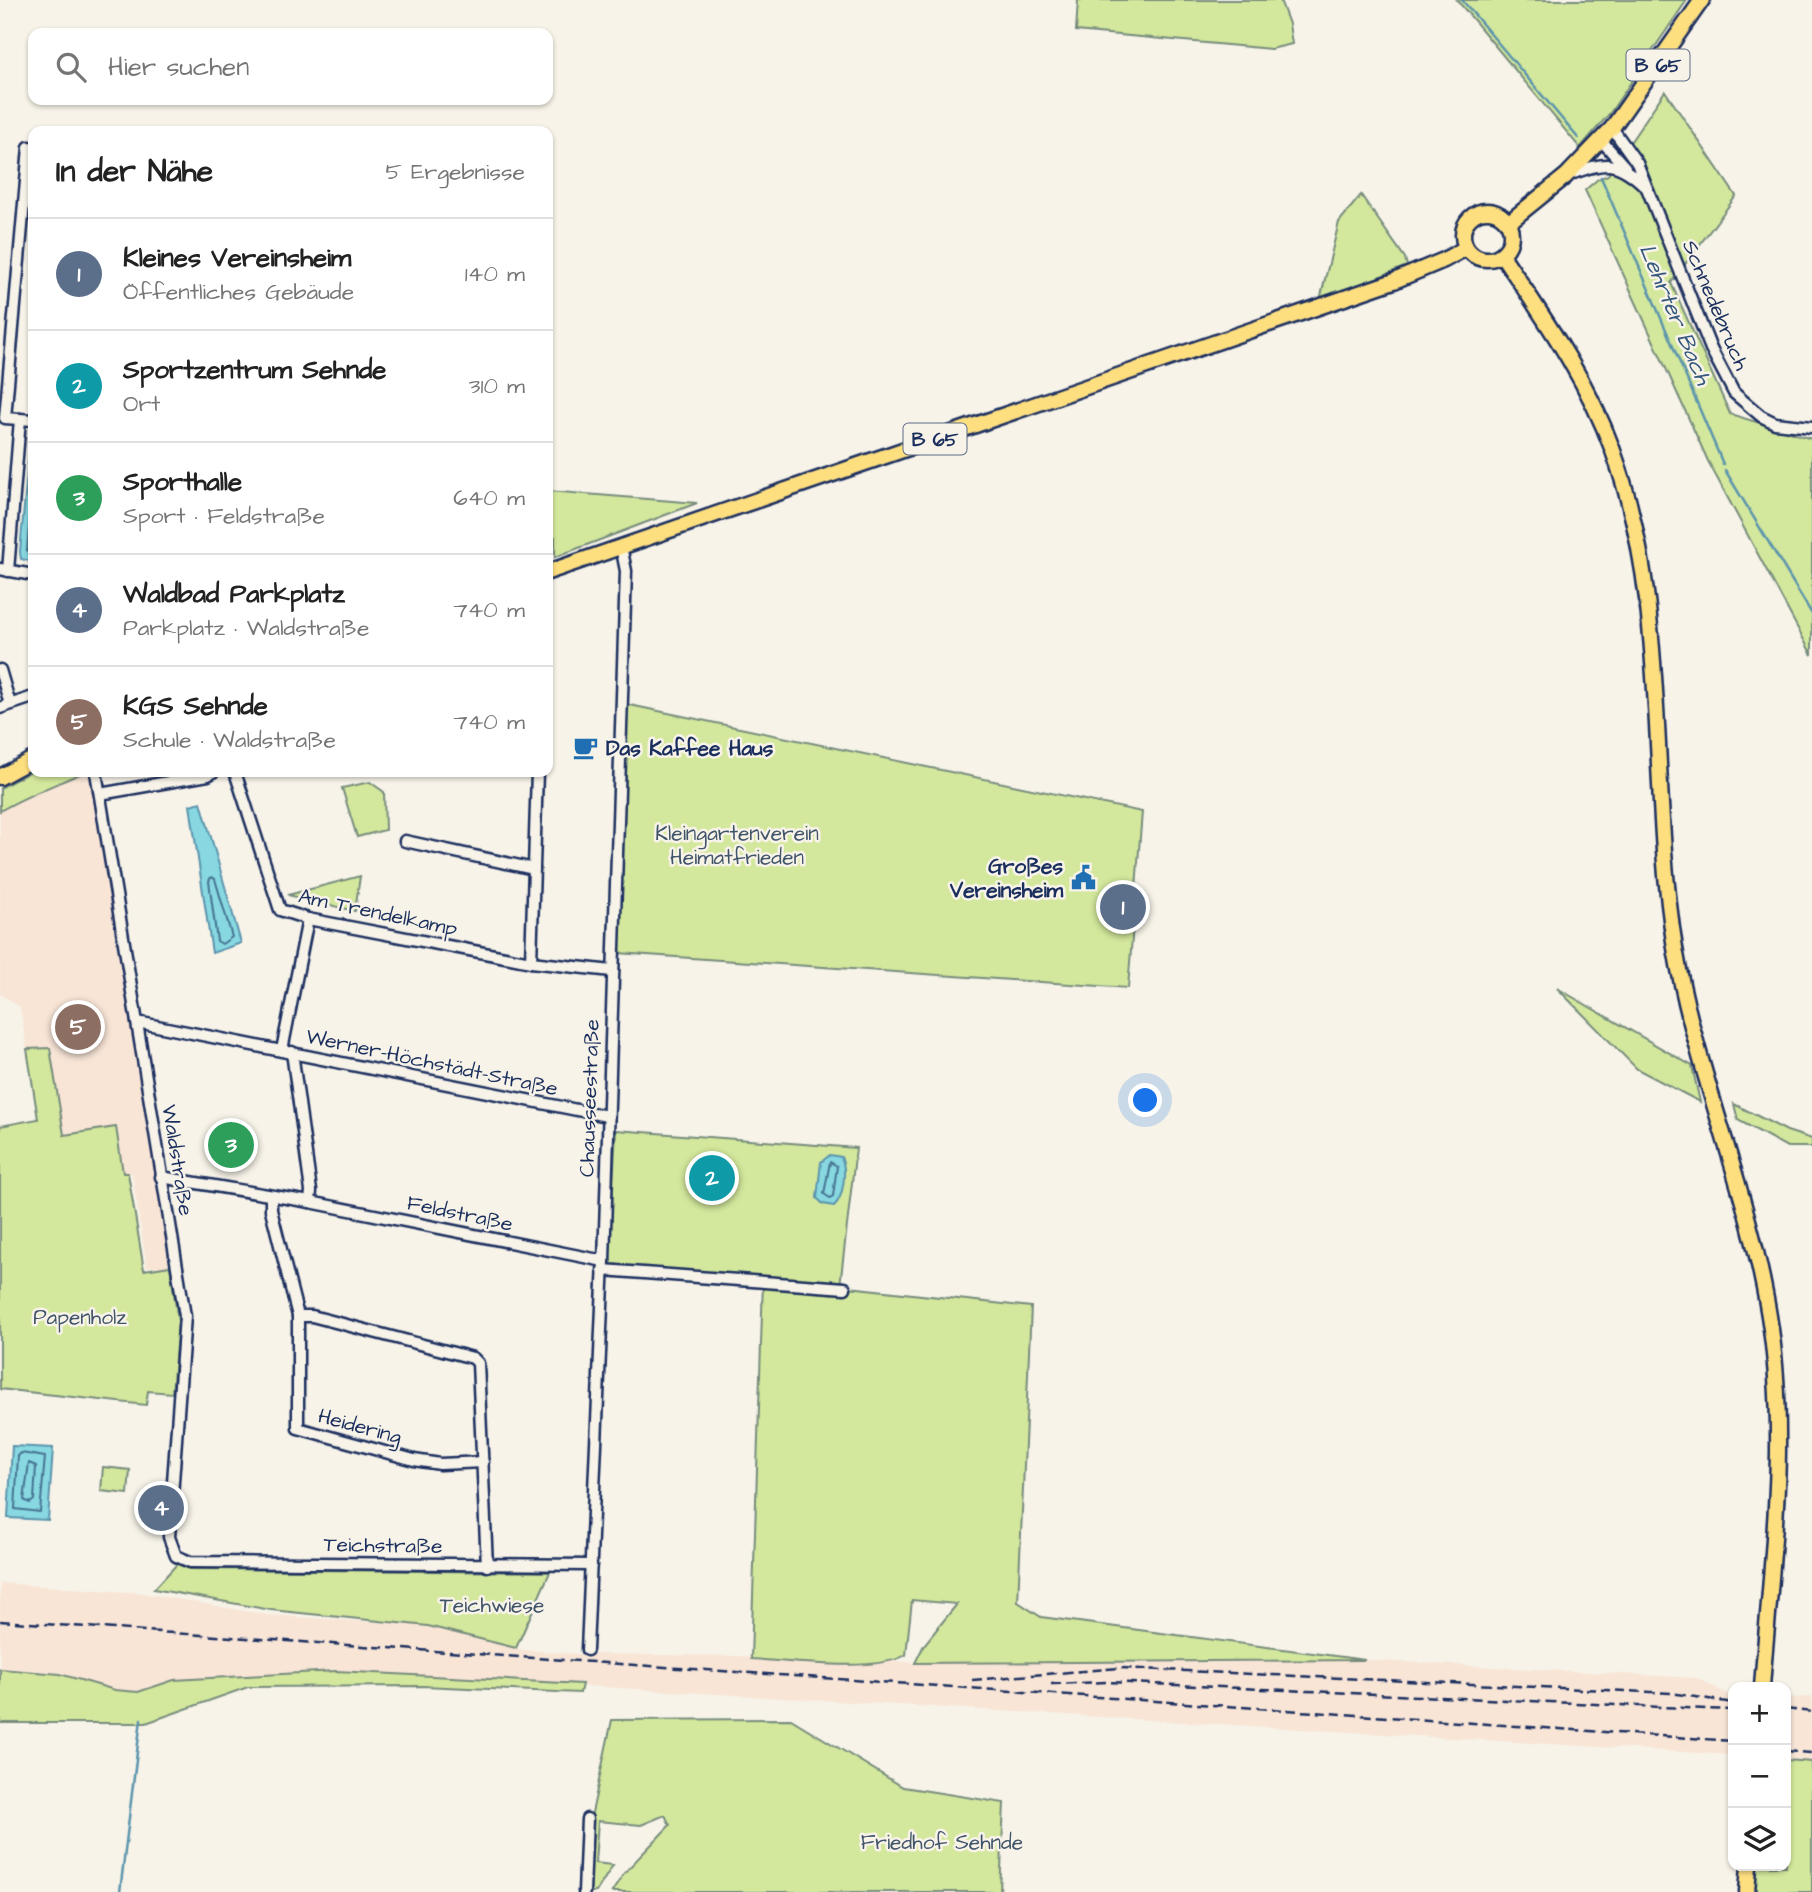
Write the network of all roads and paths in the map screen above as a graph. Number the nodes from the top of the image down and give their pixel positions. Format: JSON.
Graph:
{"nodes":[{"id":1,"x":1702,"y":0,"type":"edge"},
{"id":2,"x":1612,"y":128,"type":"junction"},
{"id":3,"x":1601,"y":140,"type":"junction"},
{"id":4,"x":28,"y":158,"type":"edge"},
{"id":5,"x":1625,"y":167,"type":"junction"},
{"id":6,"x":1566,"y":176,"type":"junction"},
{"id":7,"x":1648,"y":189,"type":"junction"},
{"id":8,"x":1508,"y":223,"type":"junction"},
{"id":9,"x":1466,"y":247,"type":"junction"},
{"id":10,"x":1502,"y":255,"type":"junction"},
{"id":11,"x":20,"y":419,"type":"junction"},
{"id":12,"x":28,"y":420,"type":"edge"},
{"id":13,"x":1812,"y":427,"type":"edge"},
{"id":14,"x":621,"y":547,"type":"junction"},
{"id":15,"x":4,"y":570,"type":"edge"},
{"id":16,"x":553,"y":570,"type":"edge"},
{"id":17,"x":28,"y":574,"type":"edge"},
{"id":18,"x":0,"y":670,"type":"edge"},
{"id":19,"x":28,"y":699,"type":"edge"},
{"id":20,"x":5,"y":706,"type":"edge"},
{"id":21,"x":28,"y":762,"type":"edge"},
{"id":22,"x":0,"y":777,"type":"edge"},
{"id":23,"x":97,"y":777,"type":"edge"},
{"id":24,"x":197,"y":777,"type":"edge"},
{"id":25,"x":237,"y":777,"type":"edge"},
{"id":26,"x":537,"y":777,"type":"edge"},
{"id":27,"x":100,"y":794,"type":"junction"},
{"id":28,"x":405,"y":841,"type":"dead end"},
{"id":29,"x":534,"y":869,"type":"junction"},
{"id":30,"x":308,"y":919,"type":"junction"},
{"id":31,"x":531,"y":962,"type":"junction"},
{"id":32,"x":612,"y":971,"type":"junction"},
{"id":33,"x":136,"y":1022,"type":"junction"},
{"id":34,"x":287,"y":1051,"type":"junction"},
{"id":35,"x":607,"y":1116,"type":"junction"},
{"id":36,"x":161,"y":1177,"type":"junction"},
{"id":37,"x":271,"y":1196,"type":"junction"},
{"id":38,"x":310,"y":1202,"type":"junction"},
{"id":39,"x":604,"y":1265,"type":"junction"},
{"id":40,"x":845,"y":1289,"type":"dead end"},
{"id":41,"x":298,"y":1316,"type":"junction"},
{"id":42,"x":482,"y":1462,"type":"junction"},
{"id":43,"x":176,"y":1556,"type":"joint"},
{"id":44,"x":591,"y":1565,"type":"junction"},
{"id":45,"x":487,"y":1566,"type":"junction"},
{"id":46,"x":587,"y":1650,"type":"dead end"},
{"id":47,"x":1762,"y":1682,"type":"edge"},
{"id":48,"x":587,"y":1819,"type":"dead end"},
{"id":49,"x":1749,"y":1871,"type":"edge"},
{"id":50,"x":584,"y":1892,"type":"edge"},
{"id":51,"x":1747,"y":1892,"type":"edge"}],
"edges":[{"from":1,"to":2,"type":"main road","number":"B 65"},
{"from":2,"to":3,"type":"main road","number":"B 65"},
{"from":2,"to":7,"type":"street","name":"Schnedebruch"},
{"from":3,"to":5,"type":"street","name":"Schnedebruch"},
{"from":3,"to":6,"type":"main road","number":"B 65"},
{"from":4,"to":11,"type":"street"},
{"from":5,"to":6,"type":"street"},
{"from":5,"to":7,"type":"street","name":"Schnedebruch"},
{"from":6,"to":8,"type":"main road","number":"B 65"},
{"from":7,"to":13,"type":"street","name":"Schnedebruch"},
{"from":8,"to":9,"type":"main road"},
{"from":8,"to":10,"type":"main road"},
{"from":9,"to":10,"type":"main road"},
{"from":9,"to":14,"type":"main road","number":"B 65"},
{"from":10,"to":47,"type":"main road"},
{"from":11,"to":12,"type":"street"},
{"from":11,"to":15,"type":"street"},
{"from":14,"to":16,"type":"main road","number":"B 65"},
{"from":14,"to":32,"type":"street","name":"Chausseestraße"},
{"from":15,"to":17,"type":"street"},
{"from":18,"to":20,"type":"street"},
{"from":19,"to":20,"type":"street"},
{"from":21,"to":22,"type":"main road"},
{"from":23,"to":27,"type":"street","name":"Waldstraße"},
{"from":24,"to":27,"type":"street"},
{"from":25,"to":30,"type":"street","name":"Am Trendelkamp"},
{"from":26,"to":29,"type":"street"},
{"from":27,"to":33,"type":"street","name":"Waldstraße"},
{"from":28,"to":29,"type":"street"},
{"from":29,"to":31,"type":"street"},
{"from":30,"to":31,"type":"street","name":"Am Trendelkamp"},
{"from":30,"to":34,"type":"street","name":"Werner-Höchstädt-Straße"},
{"from":31,"to":32,"type":"street","name":"Am Trendelkamp"},
{"from":32,"to":35,"type":"street","name":"Chausseestraße"},
{"from":33,"to":34,"type":"street","name":"Werner-Höchstädt-Straße"},
{"from":33,"to":36,"type":"street","name":"Waldstraße"},
{"from":34,"to":35,"type":"street","name":"Werner-Höchstädt-Straße"},
{"from":34,"to":38,"type":"street","name":"Werner-Höchstädt-Straße"},
{"from":35,"to":39,"type":"street","name":"Chausseestraße"},
{"from":36,"to":37,"type":"street","name":"Feldstraße"},
{"from":36,"to":43,"type":"street","name":"Waldstraße"},
{"from":37,"to":38,"type":"street","name":"Feldstraße"},
{"from":37,"to":41,"type":"street","name":"Heidering"},
{"from":38,"to":39,"type":"street","name":"Feldstraße"},
{"from":39,"to":40,"type":"street","name":"Feldstraße"},
{"from":39,"to":44,"type":"street","name":"Chausseestraße"},
{"from":41,"to":42,"type":"street"},
{"from":41,"to":42,"type":"street","name":"Heidering"},
{"from":42,"to":45,"type":"street"},
{"from":43,"to":45,"type":"street","name":"Teichstraße"},
{"from":44,"to":45,"type":"street","name":"Teichstraße"},
{"from":44,"to":46,"type":"street","name":"Chausseestraße"},
{"from":48,"to":50,"type":"street"},
{"from":49,"to":51,"type":"main road"}]}
